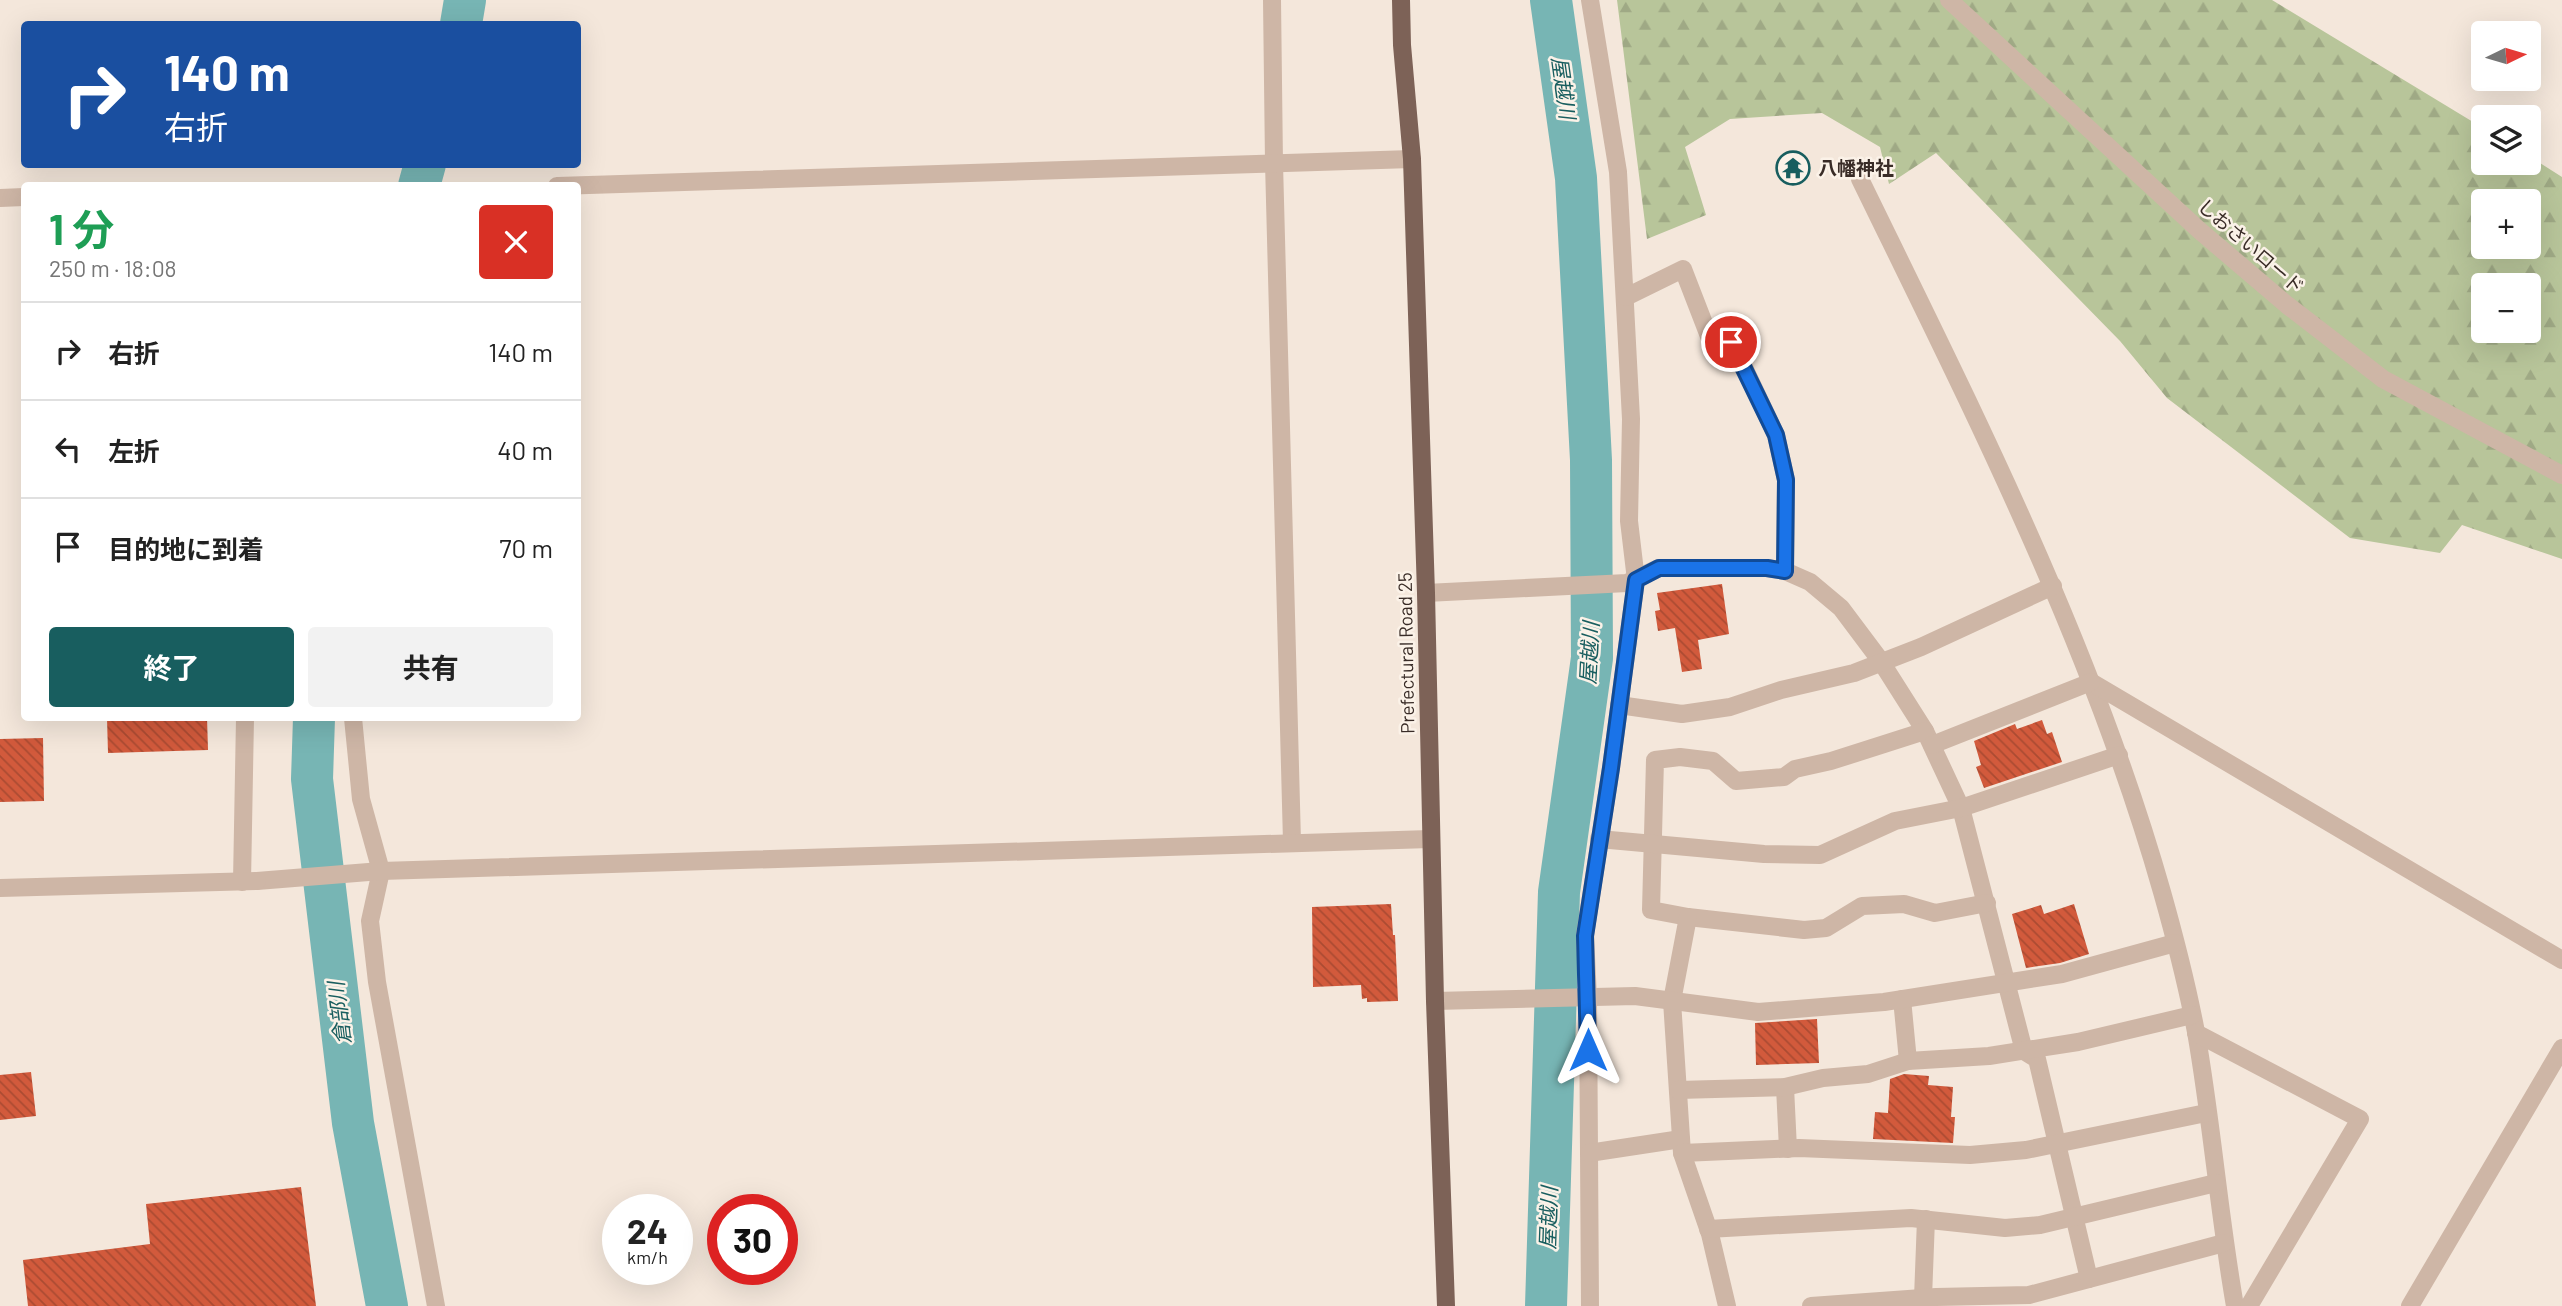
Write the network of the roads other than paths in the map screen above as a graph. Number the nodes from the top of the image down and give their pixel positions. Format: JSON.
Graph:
{"nodes":[{"id":1,"x":1272,"y":0,"type":"edge"},
{"id":2,"x":1401,"y":0,"type":"edge"},
{"id":3,"x":1590,"y":0,"type":"edge"},
{"id":4,"x":1949,"y":0,"type":"edge"},
{"id":5,"x":1412,"y":159,"type":"junction"},
{"id":6,"x":1274,"y":163,"type":"junction"},
{"id":7,"x":1860,"y":179,"type":"dead end"},
{"id":8,"x":581,"y":185,"type":"edge"},
{"id":9,"x":21,"y":197,"type":"edge"},
{"id":10,"x":0,"y":198,"type":"edge"},
{"id":11,"x":1626,"y":297,"type":"junction"},
{"id":12,"x":2562,"y":475,"type":"edge"},
{"id":13,"x":1785,"y":571,"type":"junction"},
{"id":14,"x":1631,"y":581,"type":"junction"},
{"id":15,"x":2053,"y":586,"type":"junction"},
{"id":16,"x":1426,"y":593,"type":"junction"},
{"id":17,"x":1881,"y":663,"type":"junction"},
{"id":18,"x":2091,"y":682,"type":"junction"},
{"id":19,"x":1619,"y":705,"type":"junction"},
{"id":20,"x":245,"y":721,"type":"edge"},
{"id":21,"x":353,"y":721,"type":"edge"},
{"id":22,"x":1928,"y":738,"type":"junction"},
{"id":23,"x":2119,"y":755,"type":"junction"},
{"id":24,"x":1961,"y":808,"type":"junction"},
{"id":25,"x":1430,"y":839,"type":"junction"},
{"id":26,"x":1599,"y":839,"type":"junction"},
{"id":27,"x":1292,"y":842,"type":"junction"},
{"id":28,"x":1653,"y":843,"type":"junction"},
{"id":29,"x":381,"y":871,"type":"junction"},
{"id":30,"x":249,"y":882,"type":"junction"},
{"id":31,"x":0,"y":888,"type":"edge"},
{"id":32,"x":1987,"y":903,"type":"junction"},
{"id":33,"x":1688,"y":917,"type":"junction"},
{"id":34,"x":2175,"y":943,"type":"junction"},
{"id":35,"x":2562,"y":960,"type":"edge"},
{"id":36,"x":2008,"y":982,"type":"junction"},
{"id":37,"x":1582,"y":998,"type":"junction"},
{"id":38,"x":1902,"y":999,"type":"junction"},
{"id":39,"x":1435,"y":1000,"type":"junction"},
{"id":40,"x":1672,"y":1001,"type":"junction"},
{"id":41,"x":2192,"y":1015,"type":"junction"},
{"id":42,"x":2196,"y":1033,"type":"junction"},
{"id":43,"x":2562,"y":1048,"type":"edge"},
{"id":44,"x":2024,"y":1051,"type":"junction"},
{"id":45,"x":1908,"y":1061,"type":"junction"},
{"id":46,"x":1785,"y":1087,"type":"junction"},
{"id":47,"x":1678,"y":1090,"type":"junction"},
{"id":48,"x":2206,"y":1113,"type":"junction"},
{"id":49,"x":2057,"y":1143,"type":"junction"},
{"id":50,"x":1682,"y":1146,"type":"junction"},
{"id":51,"x":1788,"y":1149,"type":"junction"},
{"id":52,"x":1589,"y":1153,"type":"junction"},
{"id":53,"x":2216,"y":1183,"type":"junction"},
{"id":54,"x":2074,"y":1216,"type":"junction"},
{"id":55,"x":1926,"y":1219,"type":"junction"},
{"id":56,"x":1708,"y":1228,"type":"junction"},
{"id":57,"x":2224,"y":1243,"type":"junction"},
{"id":58,"x":2089,"y":1279,"type":"junction"},
{"id":59,"x":1911,"y":1301,"type":"edge"},
{"id":60,"x":2021,"y":1301,"type":"edge"},
{"id":61,"x":436,"y":1306,"type":"edge"},
{"id":62,"x":1446,"y":1306,"type":"edge"},
{"id":63,"x":1590,"y":1306,"type":"edge"},
{"id":64,"x":1727,"y":1306,"type":"edge"},
{"id":65,"x":1811,"y":1306,"type":"edge"},
{"id":66,"x":2235,"y":1306,"type":"edge"},
{"id":67,"x":2249,"y":1306,"type":"edge"},
{"id":68,"x":2410,"y":1306,"type":"edge"}],
"edges":[{"from":1,"to":6,"type":"street"},
{"from":2,"to":5,"type":"main road","name":"Prefectural Road 25"},
{"from":3,"to":11,"type":"street"},
{"from":4,"to":12,"type":"street","name":"しおさいロード"},
{"from":5,"to":6,"type":"street"},
{"from":5,"to":16,"type":"main road","name":"Prefectural Road 25"},
{"from":6,"to":8,"type":"street"},
{"from":6,"to":27,"type":"street"},
{"from":7,"to":15,"type":"street"},
{"from":9,"to":10,"type":"street"},
{"from":11,"to":13,"type":"street"},
{"from":11,"to":14,"type":"street"},
{"from":13,"to":14,"type":"street"},
{"from":13,"to":17,"type":"street"},
{"from":14,"to":16,"type":"street"},
{"from":14,"to":19,"type":"street"},
{"from":15,"to":17,"type":"street"},
{"from":15,"to":18,"type":"street"},
{"from":16,"to":25,"type":"main road","name":"Prefectural Road 25"},
{"from":17,"to":19,"type":"street"},
{"from":17,"to":22,"type":"street"},
{"from":18,"to":22,"type":"street"},
{"from":18,"to":23,"type":"street"},
{"from":18,"to":35,"type":"street"},
{"from":19,"to":26,"type":"street"},
{"from":20,"to":30,"type":"street"},
{"from":21,"to":29,"type":"street"},
{"from":22,"to":24,"type":"street"},
{"from":22,"to":28,"type":"street"},
{"from":23,"to":24,"type":"street"},
{"from":23,"to":34,"type":"street"},
{"from":24,"to":28,"type":"street"},
{"from":24,"to":32,"type":"street"},
{"from":25,"to":27,"type":"street"},
{"from":25,"to":39,"type":"main road","name":"Prefectural Road 25"},
{"from":26,"to":28,"type":"street"},
{"from":26,"to":37,"type":"street"},
{"from":27,"to":29,"type":"street"},
{"from":28,"to":33,"type":"street"},
{"from":29,"to":30,"type":"street"},
{"from":29,"to":61,"type":"street"},
{"from":30,"to":31,"type":"street"},
{"from":32,"to":33,"type":"street"},
{"from":32,"to":36,"type":"street"},
{"from":33,"to":40,"type":"street"},
{"from":34,"to":36,"type":"street"},
{"from":34,"to":41,"type":"street"},
{"from":36,"to":38,"type":"street"},
{"from":36,"to":44,"type":"street"},
{"from":37,"to":39,"type":"street"},
{"from":37,"to":40,"type":"street"},
{"from":37,"to":52,"type":"street"},
{"from":38,"to":40,"type":"street"},
{"from":38,"to":45,"type":"street"},
{"from":39,"to":62,"type":"main road","name":"Prefectural Road 25"},
{"from":40,"to":47,"type":"street"},
{"from":41,"to":42,"type":"street"},
{"from":41,"to":44,"type":"street"},
{"from":42,"to":48,"type":"street"},
{"from":42,"to":67,"type":"street"},
{"from":43,"to":68,"type":"street"},
{"from":44,"to":45,"type":"street"},
{"from":44,"to":49,"type":"street"},
{"from":45,"to":46,"type":"street"},
{"from":46,"to":47,"type":"street"},
{"from":46,"to":51,"type":"street"},
{"from":47,"to":50,"type":"street"},
{"from":48,"to":49,"type":"street"},
{"from":48,"to":53,"type":"street"},
{"from":49,"to":51,"type":"street"},
{"from":49,"to":54,"type":"street"},
{"from":50,"to":51,"type":"street"},
{"from":50,"to":52,"type":"street"},
{"from":50,"to":56,"type":"street"},
{"from":52,"to":63,"type":"street"},
{"from":53,"to":54,"type":"street"},
{"from":53,"to":57,"type":"street"},
{"from":54,"to":55,"type":"street"},
{"from":54,"to":58,"type":"street"},
{"from":55,"to":56,"type":"street"},
{"from":55,"to":59,"type":"street"},
{"from":56,"to":64,"type":"street"},
{"from":57,"to":58,"type":"street"},
{"from":57,"to":66,"type":"street"},
{"from":58,"to":60,"type":"street"},
{"from":59,"to":60,"type":"street"},
{"from":59,"to":65,"type":"street"}]}
